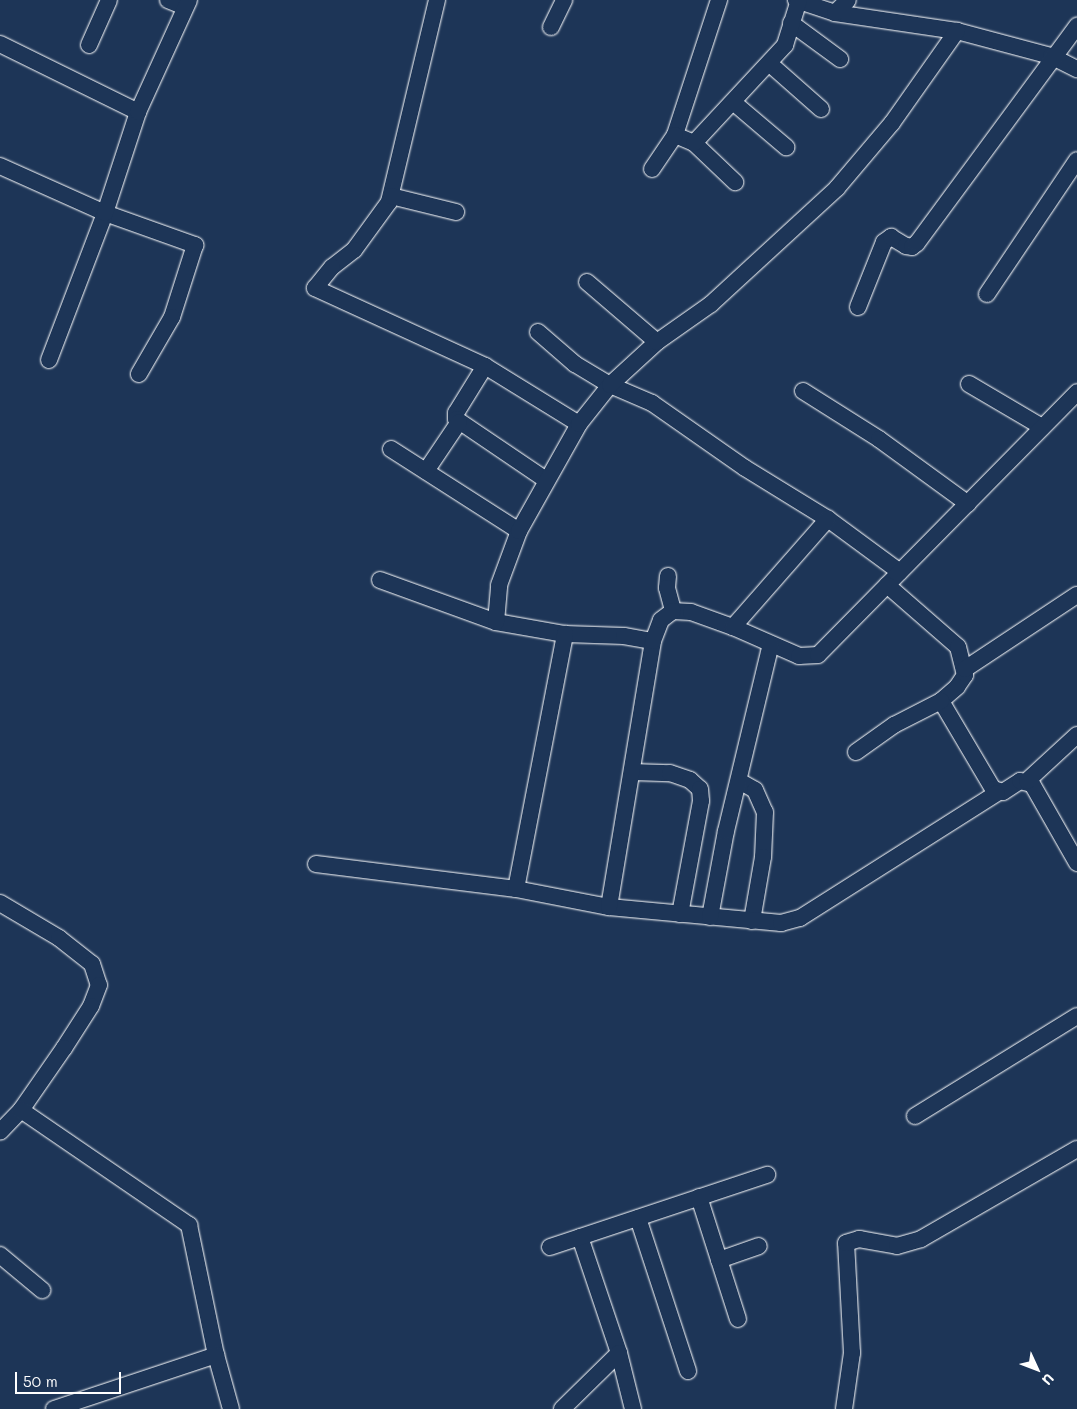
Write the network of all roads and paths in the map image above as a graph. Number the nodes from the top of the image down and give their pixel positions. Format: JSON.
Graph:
{"nodes":[{"id":1,"x":109,"y":0,"type":"edge"},
{"id":2,"x":168,"y":0,"type":"edge"},
{"id":3,"x":437,"y":0,"type":"edge"},
{"id":4,"x":564,"y":0,"type":"edge"},
{"id":5,"x":719,"y":0,"type":"edge"},
{"id":6,"x":798,"y":0,"type":"edge"},
{"id":7,"x":848,"y":0,"type":"edge"},
{"id":8,"x":187,"y":3,"type":"edge"},
{"id":9,"x":835,"y":13,"type":"junction"},
{"id":10,"x":791,"y":23,"type":"junction"},
{"id":11,"x":1077,"y":26,"type":"edge"},
{"id":12,"x":551,"y":27,"type":"dead end"},
{"id":13,"x":958,"y":32,"type":"junction"},
{"id":14,"x":0,"y":44,"type":"edge"},
{"id":15,"x":88,"y":46,"type":"dead end"},
{"id":16,"x":1051,"y":56,"type":"junction"},
{"id":17,"x":840,"y":59,"type":"dead end"},
{"id":18,"x":770,"y":64,"type":"junction"},
{"id":19,"x":1077,"y":69,"type":"edge"},
{"id":20,"x":732,"y":102,"type":"junction"},
{"id":21,"x":820,"y":109,"type":"dead end"},
{"id":22,"x":138,"y":112,"type":"junction"},
{"id":23,"x":675,"y":135,"type":"junction"},
{"id":24,"x":694,"y":143,"type":"junction"},
{"id":25,"x":786,"y":147,"type":"dead end"},
{"id":26,"x":1077,"y":160,"type":"edge"},
{"id":27,"x":0,"y":166,"type":"edge"},
{"id":28,"x":652,"y":170,"type":"dead end"},
{"id":29,"x":735,"y":182,"type":"dead end"},
{"id":30,"x":391,"y":196,"type":"junction"},
{"id":31,"x":456,"y":212,"type":"dead end"},
{"id":32,"x":105,"y":213,"type":"junction"},
{"id":33,"x":588,"y":282,"type":"dead end"},
{"id":34,"x":987,"y":294,"type":"dead end"},
{"id":35,"x":858,"y":307,"type":"dead end"},
{"id":36,"x":538,"y":332,"type":"dead end"},
{"id":37,"x":657,"y":342,"type":"junction"},
{"id":38,"x":49,"y":360,"type":"dead end"},
{"id":39,"x":486,"y":366,"type":"junction"},
{"id":40,"x":139,"y":374,"type":"dead end"},
{"id":41,"x":969,"y":384,"type":"dead end"},
{"id":42,"x":610,"y":385,"type":"junction"},
{"id":43,"x":803,"y":391,"type":"dead end"},
{"id":44,"x":1077,"y":392,"type":"edge"},
{"id":45,"x":459,"y":422,"type":"junction"},
{"id":46,"x":579,"y":424,"type":"junction"},
{"id":47,"x":1042,"y":427,"type":"junction"},
{"id":48,"x":391,"y":449,"type":"dead end"},
{"id":49,"x":426,"y":472,"type":"junction"},
{"id":50,"x":546,"y":480,"type":"junction"},
{"id":51,"x":968,"y":504,"type":"junction"},
{"id":52,"x":828,"y":519,"type":"junction"},
{"id":53,"x":519,"y":531,"type":"junction"},
{"id":54,"x":900,"y":572,"type":"junction"},
{"id":55,"x":668,"y":576,"type":"dead end"},
{"id":56,"x":380,"y":580,"type":"dead end"},
{"id":57,"x":887,"y":585,"type":"junction"},
{"id":58,"x":1077,"y":595,"type":"edge"},
{"id":59,"x":673,"y":611,"type":"junction"},
{"id":60,"x":496,"y":622,"type":"junction"},
{"id":61,"x":733,"y":627,"type":"junction"},
{"id":62,"x":565,"y":634,"type":"junction"},
{"id":63,"x":653,"y":642,"type":"junction"},
{"id":64,"x":771,"y":644,"type":"junction"},
{"id":65,"x":965,"y":669,"type":"junction"},
{"id":66,"x":940,"y":702,"type":"junction"},
{"id":67,"x":1077,"y":735,"type":"edge"},
{"id":68,"x":856,"y":752,"type":"dead end"},
{"id":69,"x":632,"y":772,"type":"junction"},
{"id":70,"x":739,"y":781,"type":"junction"},
{"id":71,"x":1026,"y":781,"type":"junction"},
{"id":72,"x":997,"y":793,"type":"junction"},
{"id":73,"x":1077,"y":863,"type":"edge"},
{"id":74,"x":316,"y":864,"type":"dead end"},
{"id":75,"x":516,"y":889,"type":"junction"},
{"id":76,"x":0,"y":903,"type":"edge"},
{"id":77,"x":609,"y":907,"type":"junction"},
{"id":78,"x":680,"y":914,"type":"junction"},
{"id":79,"x":710,"y":917,"type":"junction"},
{"id":80,"x":752,"y":921,"type":"junction"},
{"id":81,"x":1077,"y":1016,"type":"edge"},
{"id":82,"x":21,"y":1110,"type":"junction"},
{"id":83,"x":916,"y":1116,"type":"dead end"},
{"id":84,"x":0,"y":1131,"type":"edge"},
{"id":85,"x":1077,"y":1149,"type":"edge"},
{"id":86,"x":767,"y":1175,"type":"dead end"},
{"id":87,"x":699,"y":1197,"type":"junction"},
{"id":88,"x":638,"y":1218,"type":"junction"},
{"id":89,"x":580,"y":1237,"type":"junction"},
{"id":90,"x":759,"y":1246,"type":"dead end"},
{"id":91,"x":550,"y":1247,"type":"dead end"},
{"id":92,"x":0,"y":1255,"type":"edge"},
{"id":93,"x":719,"y":1260,"type":"junction"},
{"id":94,"x":42,"y":1290,"type":"dead end"},
{"id":95,"x":738,"y":1319,"type":"dead end"},
{"id":96,"x":619,"y":1353,"type":"junction"},
{"id":97,"x":216,"y":1355,"type":"junction"},
{"id":98,"x":688,"y":1371,"type":"dead end"},
{"id":99,"x":54,"y":1409,"type":"edge"},
{"id":100,"x":232,"y":1409,"type":"edge"},
{"id":101,"x":562,"y":1409,"type":"edge"},
{"id":102,"x":633,"y":1409,"type":"edge"},
{"id":103,"x":844,"y":1409,"type":"edge"}],
"edges":[{"from":1,"to":15,"type":"street"},
{"from":2,"to":8,"type":"street"},
{"from":3,"to":30,"type":"street"},
{"from":4,"to":12,"type":"street"},
{"from":5,"to":23,"type":"street"},
{"from":6,"to":9,"type":"street"},
{"from":6,"to":10,"type":"street"},
{"from":7,"to":9,"type":"street"},
{"from":8,"to":22,"type":"street"},
{"from":9,"to":13,"type":"street"},
{"from":10,"to":17,"type":"street"},
{"from":10,"to":18,"type":"street"},
{"from":11,"to":16,"type":"street"},
{"from":13,"to":16,"type":"street"},
{"from":13,"to":37,"type":"street"},
{"from":14,"to":22,"type":"street"},
{"from":16,"to":19,"type":"street"},
{"from":16,"to":35,"type":"street"},
{"from":18,"to":20,"type":"street"},
{"from":18,"to":21,"type":"street"},
{"from":20,"to":24,"type":"street"},
{"from":20,"to":25,"type":"street"},
{"from":22,"to":32,"type":"street"},
{"from":23,"to":24,"type":"street"},
{"from":23,"to":28,"type":"street"},
{"from":24,"to":29,"type":"street"},
{"from":26,"to":34,"type":"street"},
{"from":27,"to":32,"type":"street"},
{"from":30,"to":31,"type":"street"},
{"from":30,"to":39,"type":"street"},
{"from":32,"to":38,"type":"street"},
{"from":32,"to":40,"type":"street"},
{"from":33,"to":37,"type":"street"},
{"from":36,"to":42,"type":"street"},
{"from":37,"to":42,"type":"street"},
{"from":39,"to":45,"type":"street"},
{"from":39,"to":46,"type":"street"},
{"from":41,"to":47,"type":"street"},
{"from":42,"to":46,"type":"street"},
{"from":42,"to":52,"type":"street"},
{"from":43,"to":51,"type":"street"},
{"from":44,"to":47,"type":"street"},
{"from":45,"to":49,"type":"street"},
{"from":45,"to":50,"type":"street"},
{"from":46,"to":50,"type":"street"},
{"from":47,"to":51,"type":"street"},
{"from":48,"to":49,"type":"street"},
{"from":49,"to":53,"type":"street"},
{"from":50,"to":53,"type":"street"},
{"from":51,"to":54,"type":"street"},
{"from":52,"to":54,"type":"street"},
{"from":52,"to":61,"type":"street"},
{"from":53,"to":60,"type":"street"},
{"from":54,"to":57,"type":"street"},
{"from":55,"to":59,"type":"street"},
{"from":56,"to":60,"type":"street"},
{"from":57,"to":64,"type":"street"},
{"from":57,"to":65,"type":"street"},
{"from":58,"to":65,"type":"street"},
{"from":59,"to":61,"type":"street"},
{"from":59,"to":63,"type":"street"},
{"from":60,"to":62,"type":"street"},
{"from":61,"to":64,"type":"street"},
{"from":62,"to":63,"type":"street"},
{"from":62,"to":75,"type":"street"},
{"from":63,"to":69,"type":"street"},
{"from":64,"to":70,"type":"street"},
{"from":65,"to":66,"type":"street"},
{"from":66,"to":68,"type":"street"},
{"from":66,"to":72,"type":"street"},
{"from":67,"to":71,"type":"street"},
{"from":69,"to":77,"type":"street"},
{"from":69,"to":78,"type":"street"},
{"from":70,"to":79,"type":"street"},
{"from":70,"to":80,"type":"street"},
{"from":71,"to":72,"type":"street"},
{"from":71,"to":73,"type":"street"},
{"from":72,"to":80,"type":"street"},
{"from":74,"to":75,"type":"street"},
{"from":75,"to":77,"type":"street"},
{"from":76,"to":82,"type":"street"},
{"from":77,"to":78,"type":"street"},
{"from":78,"to":79,"type":"street"},
{"from":79,"to":80,"type":"street"},
{"from":81,"to":83,"type":"street"},
{"from":82,"to":84,"type":"street"},
{"from":82,"to":97,"type":"street"},
{"from":85,"to":103,"type":"street"},
{"from":86,"to":87,"type":"street"},
{"from":87,"to":88,"type":"street"},
{"from":87,"to":93,"type":"street"},
{"from":88,"to":89,"type":"street"},
{"from":88,"to":98,"type":"street"},
{"from":89,"to":91,"type":"street"},
{"from":89,"to":96,"type":"street"},
{"from":90,"to":93,"type":"street"},
{"from":92,"to":94,"type":"street"},
{"from":93,"to":95,"type":"street"},
{"from":96,"to":101,"type":"street"},
{"from":96,"to":102,"type":"street"},
{"from":97,"to":99,"type":"street"},
{"from":97,"to":100,"type":"street"}]}
